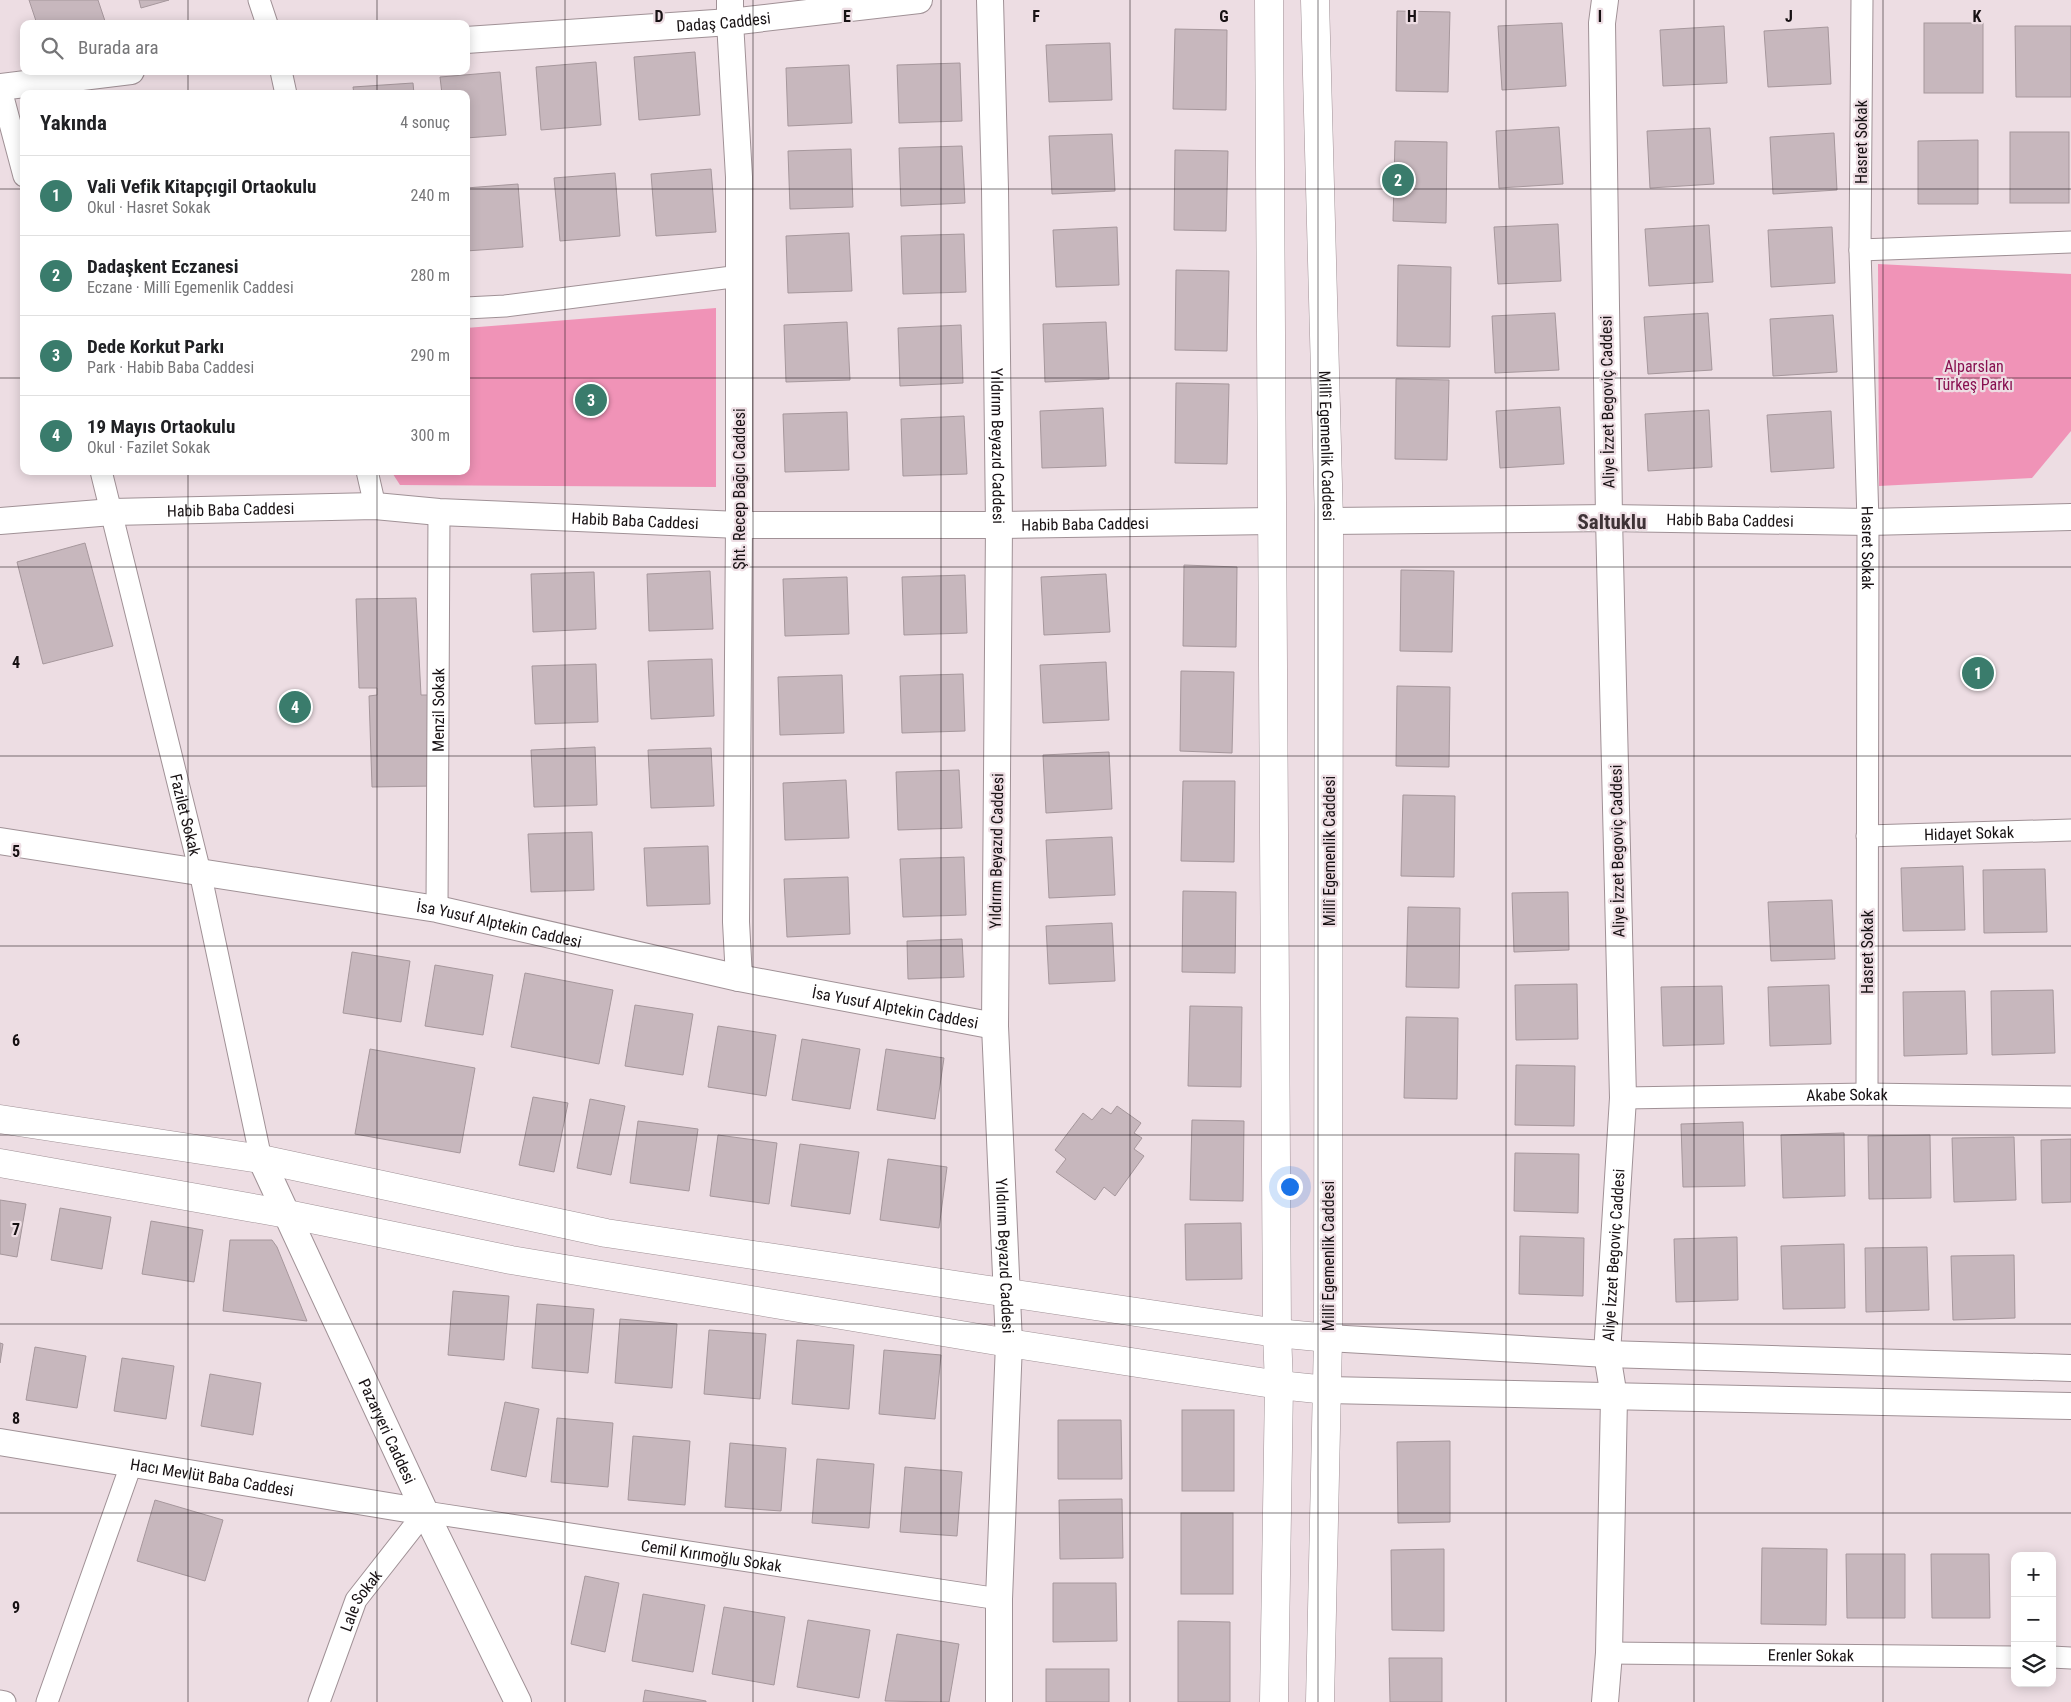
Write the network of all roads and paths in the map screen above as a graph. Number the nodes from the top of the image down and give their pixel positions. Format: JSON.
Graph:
{"nodes":[{"id":1,"x":259,"y":0,"type":"edge"},
{"id":2,"x":919,"y":0,"type":"edge"},
{"id":3,"x":990,"y":0,"type":"edge"},
{"id":4,"x":1269,"y":0,"type":"edge"},
{"id":5,"x":1315,"y":0,"type":"edge"},
{"id":6,"x":1605,"y":0,"type":"edge"},
{"id":7,"x":1862,"y":0,"type":"edge"},
{"id":8,"x":730,"y":11,"type":"edge"},
{"id":9,"x":266,"y":20,"type":"edge"},
{"id":10,"x":470,"y":40,"type":"edge"},
{"id":11,"x":98,"y":75,"type":"edge"},
{"id":12,"x":282,"y":75,"type":"edge"},
{"id":13,"x":0,"y":87,"type":"edge"},
{"id":14,"x":285,"y":90,"type":"edge"},
{"id":15,"x":20,"y":161,"type":"edge"},
{"id":16,"x":2071,"y":242,"type":"edge"},
{"id":17,"x":1860,"y":250,"type":"junction"},
{"id":18,"x":740,"y":276,"type":"junction"},
{"id":19,"x":470,"y":308,"type":"edge"},
{"id":20,"x":102,"y":475,"type":"edge"},
{"id":21,"x":368,"y":475,"type":"edge"},
{"id":22,"x":375,"y":506,"type":"junction"},
{"id":23,"x":112,"y":512,"type":"junction"},
{"id":24,"x":439,"y":512,"type":"junction"},
{"id":25,"x":1609,"y":518,"type":"junction"},
{"id":26,"x":2071,"y":518,"type":"edge"},
{"id":27,"x":1272,"y":520,"type":"junction"},
{"id":28,"x":0,"y":521,"type":"edge"},
{"id":29,"x":1329,"y":521,"type":"junction"},
{"id":30,"x":1868,"y":522,"type":"junction"},
{"id":31,"x":739,"y":525,"type":"junction"},
{"id":32,"x":999,"y":525,"type":"junction"},
{"id":33,"x":2071,"y":830,"type":"edge"},
{"id":34,"x":1867,"y":836,"type":"junction"},
{"id":35,"x":0,"y":841,"type":"edge"},
{"id":36,"x":200,"y":872,"type":"junction"},
{"id":37,"x":437,"y":909,"type":"junction"},
{"id":38,"x":738,"y":978,"type":"junction"},
{"id":39,"x":995,"y":1026,"type":"junction"},
{"id":40,"x":1867,"y":1094,"type":"junction"},
{"id":41,"x":2071,"y":1097,"type":"edge"},
{"id":42,"x":1623,"y":1098,"type":"junction"},
{"id":43,"x":0,"y":1119,"type":"edge"},
{"id":44,"x":261,"y":1159,"type":"junction"},
{"id":45,"x":0,"y":1163,"type":"edge"},
{"id":46,"x":287,"y":1214,"type":"junction"},
{"id":47,"x":1008,"y":1292,"type":"junction"},
{"id":48,"x":1277,"y":1333,"type":"junction"},
{"id":49,"x":1328,"y":1338,"type":"junction"},
{"id":50,"x":1009,"y":1343,"type":"junction"},
{"id":51,"x":1607,"y":1354,"type":"junction"},
{"id":52,"x":2071,"y":1368,"type":"edge"},
{"id":53,"x":1279,"y":1385,"type":"junction"},
{"id":54,"x":1327,"y":1390,"type":"junction"},
{"id":55,"x":1614,"y":1397,"type":"junction"},
{"id":56,"x":2071,"y":1406,"type":"edge"},
{"id":57,"x":0,"y":1442,"type":"edge"},
{"id":58,"x":132,"y":1465,"type":"junction"},
{"id":59,"x":425,"y":1512,"type":"junction"},
{"id":60,"x":998,"y":1599,"type":"junction"},
{"id":61,"x":1608,"y":1653,"type":"junction"},
{"id":62,"x":2011,"y":1657,"type":"edge"},
{"id":63,"x":2056,"y":1657,"type":"edge"},
{"id":64,"x":2071,"y":1658,"type":"edge"},
{"id":65,"x":0,"y":1701,"type":"edge"},
{"id":66,"x":5,"y":1702,"type":"edge"},
{"id":67,"x":48,"y":1702,"type":"edge"},
{"id":68,"x":319,"y":1702,"type":"edge"},
{"id":69,"x":518,"y":1702,"type":"edge"},
{"id":70,"x":999,"y":1702,"type":"edge"},
{"id":71,"x":1274,"y":1702,"type":"edge"},
{"id":72,"x":1320,"y":1702,"type":"edge"},
{"id":73,"x":1605,"y":1702,"type":"edge"}],
"edges":[{"from":1,"to":9,"type":"street"},
{"from":2,"to":8,"type":"street","name":"Dadaş Caddesi"},
{"from":3,"to":32,"type":"street","name":"Yıldırım Beyazıd Caddesi"},
{"from":4,"to":27,"type":"main road"},
{"from":5,"to":29,"type":"main road","name":"Millî Egemenlik Caddesi"},
{"from":6,"to":25,"type":"street","name":"Aliye İzzet Begoviç Caddesi"},
{"from":7,"to":17,"type":"street","name":"Hasret Sokak"},
{"from":8,"to":10,"type":"street","name":"Dadaş Caddesi"},
{"from":8,"to":18,"type":"street","name":"Şht. Recep Bağcı Caddesi"},
{"from":11,"to":13,"type":"street"},
{"from":12,"to":14,"type":"street"},
{"from":13,"to":15,"type":"street"},
{"from":16,"to":17,"type":"street"},
{"from":17,"to":30,"type":"street","name":"Hasret Sokak"},
{"from":18,"to":19,"type":"street"},
{"from":18,"to":31,"type":"street","name":"Şht. Recep Bağcı Caddesi"},
{"from":20,"to":23,"type":"street","name":"Fazilet Sokak"},
{"from":21,"to":22,"type":"street"},
{"from":22,"to":23,"type":"street","name":"Habib Baba Caddesi"},
{"from":22,"to":24,"type":"street","name":"Habib Baba Caddesi"},
{"from":23,"to":28,"type":"street","name":"Habib Baba Caddesi"},
{"from":23,"to":36,"type":"street","name":"Fazilet Sokak"},
{"from":24,"to":31,"type":"street","name":"Habib Baba Caddesi"},
{"from":24,"to":37,"type":"street","name":"Menzil Sokak"},
{"from":25,"to":29,"type":"street","name":"Habib Baba Caddesi"},
{"from":25,"to":30,"type":"street","name":"Habib Baba Caddesi"},
{"from":25,"to":42,"type":"street","name":"Aliye İzzet Begoviç Caddesi"},
{"from":26,"to":30,"type":"street","name":"Habib Baba Caddesi"},
{"from":27,"to":32,"type":"street","name":"Habib Baba Caddesi"},
{"from":27,"to":48,"type":"main road"},
{"from":29,"to":49,"type":"main road","name":"Millî Egemenlik Caddesi"},
{"from":30,"to":34,"type":"street","name":"Hasret Sokak"},
{"from":31,"to":32,"type":"street","name":"Habib Baba Caddesi"},
{"from":31,"to":38,"type":"street","name":"Şht. Recep Bağcı Caddesi"},
{"from":32,"to":39,"type":"street","name":"Yıldırım Beyazıd Caddesi"},
{"from":33,"to":34,"type":"street","name":"Hidayet Sokak"},
{"from":34,"to":40,"type":"street","name":"Hasret Sokak"},
{"from":35,"to":36,"type":"street","name":"İsa Yusuf Alptekin Caddesi"},
{"from":36,"to":37,"type":"street","name":"İsa Yusuf Alptekin Caddesi"},
{"from":36,"to":44,"type":"street","name":"Fazilet Sokak"},
{"from":37,"to":38,"type":"street","name":"İsa Yusuf Alptekin Caddesi"},
{"from":38,"to":39,"type":"street","name":"İsa Yusuf Alptekin Caddesi"},
{"from":39,"to":47,"type":"street","name":"Yıldırım Beyazıd Caddesi"},
{"from":40,"to":41,"type":"street","name":"Akabe Sokak"},
{"from":40,"to":42,"type":"street","name":"Akabe Sokak"},
{"from":42,"to":51,"type":"street","name":"Aliye İzzet Begoviç Caddesi"},
{"from":43,"to":44,"type":"main road"},
{"from":44,"to":46,"type":"street","name":"Pazaryeri Caddesi"},
{"from":44,"to":47,"type":"main road"},
{"from":45,"to":46,"type":"main road"},
{"from":46,"to":50,"type":"main road"},
{"from":46,"to":59,"type":"street","name":"Pazaryeri Caddesi"},
{"from":47,"to":48,"type":"main road"},
{"from":47,"to":50,"type":"street","name":"Yıldırım Beyazıd Caddesi"},
{"from":48,"to":49,"type":"main road"},
{"from":48,"to":53,"type":"main road"},
{"from":49,"to":51,"type":"street"},
{"from":49,"to":54,"type":"main road","name":"Millî Egemenlik Caddesi"},
{"from":50,"to":53,"type":"main road"},
{"from":50,"to":60,"type":"street","name":"Yıldırım Beyazıd Caddesi"},
{"from":51,"to":52,"type":"street"},
{"from":51,"to":55,"type":"street","name":"Aliye İzzet Begoviç Caddesi"},
{"from":53,"to":54,"type":"main road"},
{"from":53,"to":71,"type":"main road"},
{"from":54,"to":55,"type":"street"},
{"from":54,"to":72,"type":"main road","name":"Millî Egemenlik Caddesi"},
{"from":55,"to":56,"type":"street"},
{"from":55,"to":61,"type":"street","name":"Aliye İzzet Begoviç Caddesi"},
{"from":57,"to":58,"type":"street","name":"Hacı Mevlüt Baba Caddesi"},
{"from":58,"to":59,"type":"street","name":"Hacı Mevlüt Baba Caddesi"},
{"from":58,"to":67,"type":"street"},
{"from":59,"to":60,"type":"street","name":"Cemil Kırımoğlu Sokak"},
{"from":59,"to":68,"type":"street","name":"Lale Sokak"},
{"from":59,"to":69,"type":"street","name":"Pazaryeri Caddesi"},
{"from":60,"to":70,"type":"street","name":"Yıldırım Beyazıd Caddesi"},
{"from":61,"to":62,"type":"street","name":"Erenler Sokak"},
{"from":61,"to":73,"type":"street","name":"Aliye İzzet Begoviç Caddesi"},
{"from":63,"to":64,"type":"street"},
{"from":65,"to":66,"type":"street"}]}
